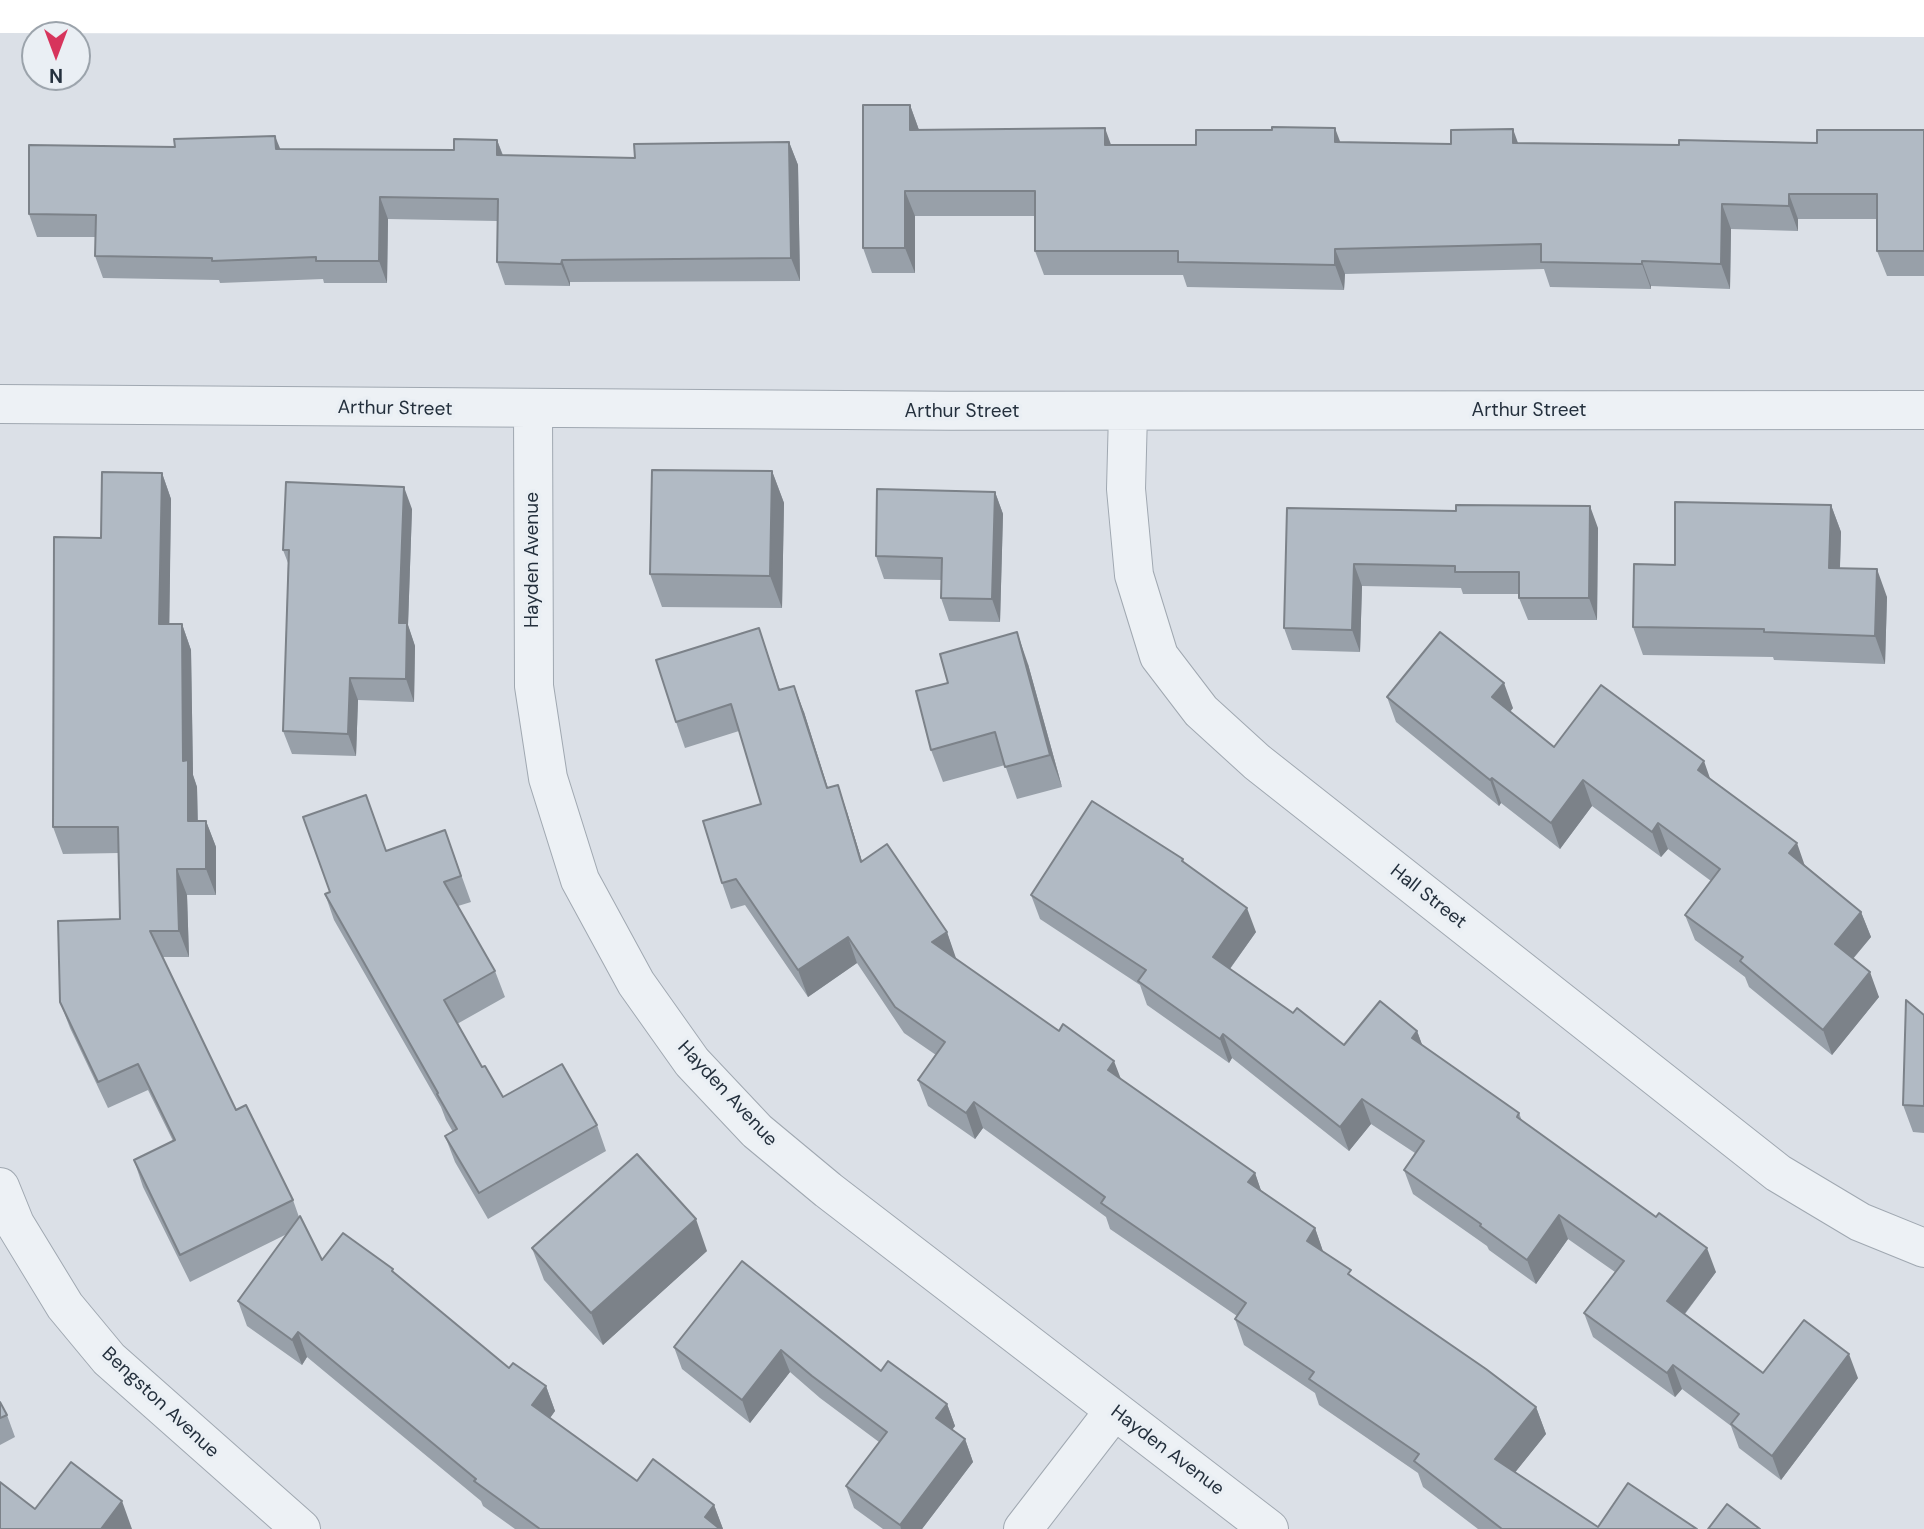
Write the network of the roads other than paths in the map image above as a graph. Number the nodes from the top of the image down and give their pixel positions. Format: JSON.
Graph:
{"nodes":[{"id":1,"x":1021,"y":7,"type":"edge"},
{"id":2,"x":0,"y":14,"type":"edge"},
{"id":3,"x":1924,"y":18,"type":"edge"},
{"id":4,"x":0,"y":404,"type":"edge"},
{"id":5,"x":533,"y":410,"type":"junction"},
{"id":6,"x":1924,"y":410,"type":"edge"},
{"id":7,"x":1128,"y":413,"type":"junction"},
{"id":8,"x":0,"y":1187,"type":"edge"},
{"id":9,"x":1924,"y":1248,"type":"edge"},
{"id":10,"x":1114,"y":1411,"type":"junction"},
{"id":11,"x":288,"y":1525,"type":"edge"},
{"id":12,"x":1023,"y":1529,"type":"edge"},
{"id":13,"x":1269,"y":1529,"type":"edge"}],
"edges":[{"from":1,"to":2,"type":"main road"},
{"from":1,"to":3,"type":"main road"},
{"from":4,"to":5,"type":"street","name":"Arthur Street"},
{"from":5,"to":7,"type":"street","name":"Arthur Street"},
{"from":5,"to":10,"type":"street","name":"Hayden Avenue"},
{"from":6,"to":7,"type":"street","name":"Arthur Street"},
{"from":7,"to":9,"type":"street","name":"Hall Street"},
{"from":8,"to":11,"type":"street","name":"Bengston Avenue"},
{"from":10,"to":12,"type":"street"},
{"from":10,"to":13,"type":"street","name":"Hayden Avenue"}]}
